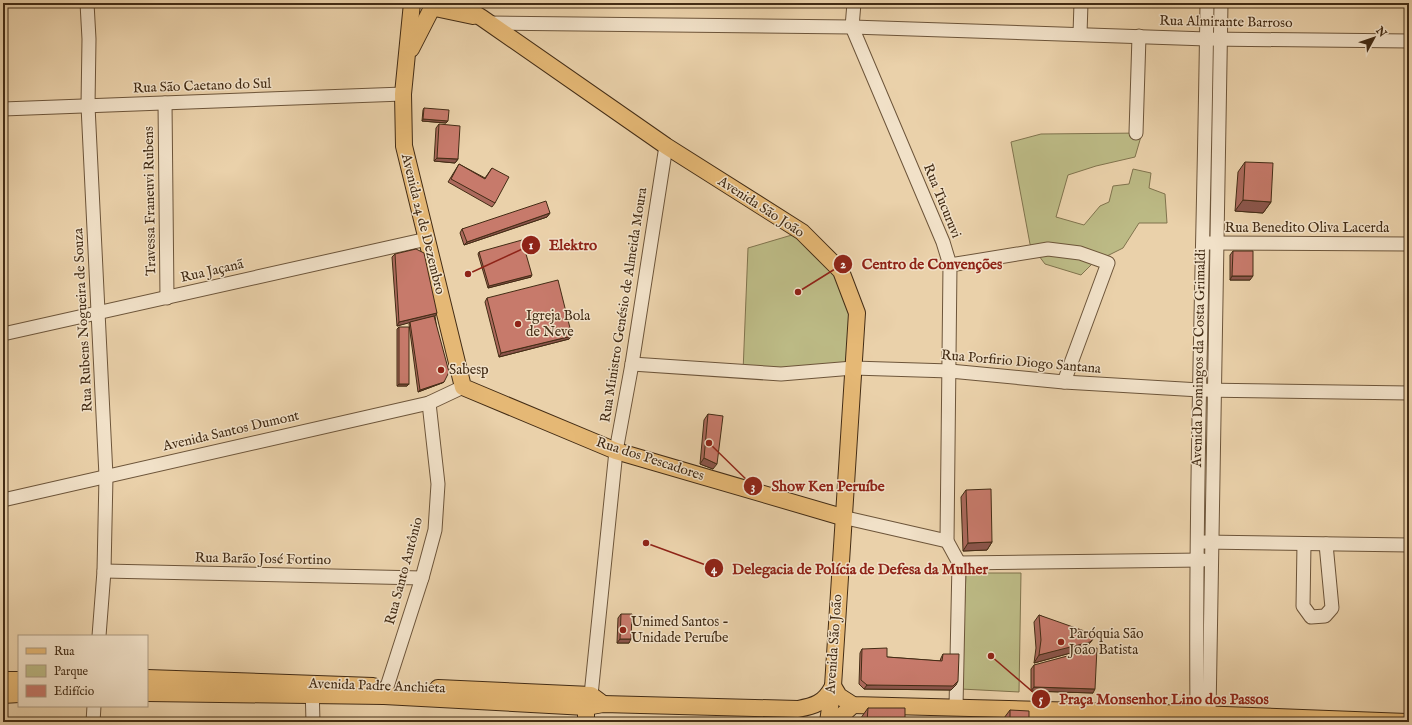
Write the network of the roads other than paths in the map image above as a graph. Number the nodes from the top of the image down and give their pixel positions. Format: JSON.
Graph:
{"nodes":[{"id":1,"x":87,"y":3,"type":"edge"},
{"id":2,"x":413,"y":3,"type":"edge"},
{"id":3,"x":458,"y":3,"type":"edge"},
{"id":4,"x":854,"y":3,"type":"edge"},
{"id":5,"x":1081,"y":3,"type":"edge"},
{"id":6,"x":1207,"y":3,"type":"edge"},
{"id":7,"x":1221,"y":3,"type":"edge"},
{"id":8,"x":435,"y":7,"type":"edge"},
{"id":9,"x":486,"y":20,"type":"junction"},
{"id":10,"x":852,"y":27,"type":"junction"},
{"id":11,"x":1080,"y":34,"type":"junction"},
{"id":12,"x":1139,"y":36,"type":"junction"},
{"id":13,"x":1221,"y":38,"type":"junction"},
{"id":14,"x":1207,"y":39,"type":"junction"},
{"id":15,"x":1409,"y":41,"type":"edge"},
{"id":16,"x":405,"y":59,"type":"junction"},
{"id":17,"x":403,"y":94,"type":"junction"},
{"id":18,"x":165,"y":103,"type":"junction"},
{"id":19,"x":88,"y":106,"type":"junction"},
{"id":20,"x":3,"y":109,"type":"edge"},
{"id":21,"x":1136,"y":133,"type":"dead end"},
{"id":22,"x":666,"y":146,"type":"junction"},
{"id":23,"x":427,"y":239,"type":"junction"},
{"id":24,"x":1204,"y":243,"type":"junction"},
{"id":25,"x":1217,"y":243,"type":"junction"},
{"id":26,"x":1409,"y":244,"type":"edge"},
{"id":27,"x":950,"y":265,"type":"junction"},
{"id":28,"x":167,"y":298,"type":"junction"},
{"id":29,"x":99,"y":313,"type":"junction"},
{"id":30,"x":3,"y":334,"type":"edge"},
{"id":31,"x":632,"y":364,"type":"junction"},
{"id":32,"x":853,"y":368,"type":"junction"},
{"id":33,"x":950,"y":371,"type":"junction"},
{"id":34,"x":1064,"y":382,"type":"junction"},
{"id":35,"x":463,"y":387,"type":"junction"},
{"id":36,"x":1200,"y":390,"type":"junction"},
{"id":37,"x":1215,"y":391,"type":"junction"},
{"id":38,"x":1409,"y":393,"type":"edge"},
{"id":39,"x":429,"y":403,"type":"junction"},
{"id":40,"x":616,"y":451,"type":"junction"},
{"id":41,"x":106,"y":476,"type":"junction"},
{"id":42,"x":3,"y":500,"type":"edge"},
{"id":43,"x":842,"y":517,"type":"junction"},
{"id":44,"x":946,"y":541,"type":"junction"},
{"id":45,"x":1196,"y":542,"type":"junction"},
{"id":46,"x":1211,"y":542,"type":"junction"},
{"id":47,"x":1304,"y":544,"type":"junction"},
{"id":48,"x":1326,"y":544,"type":"junction"},
{"id":49,"x":1409,"y":545,"type":"edge"},
{"id":50,"x":1196,"y":560,"type":"junction"},
{"id":51,"x":1211,"y":561,"type":"junction"},
{"id":52,"x":959,"y":563,"type":"junction"},
{"id":53,"x":104,"y":571,"type":"junction"},
{"id":54,"x":422,"y":578,"type":"junction"},
{"id":55,"x":99,"y":635,"type":"edge"},
{"id":56,"x":148,"y":678,"type":"edge"},
{"id":57,"x":3,"y":680,"type":"edge"},
{"id":58,"x":18,"y":680,"type":"edge"},
{"id":59,"x":832,"y":686,"type":"junction"},
{"id":60,"x":312,"y":689,"type":"junction"},
{"id":61,"x":386,"y":691,"type":"junction"},
{"id":62,"x":148,"y":693,"type":"edge"},
{"id":63,"x":18,"y":694,"type":"edge"},
{"id":64,"x":3,"y":695,"type":"edge"},
{"id":65,"x":853,"y":705,"type":"junction"},
{"id":66,"x":94,"y":707,"type":"edge"},
{"id":67,"x":588,"y":708,"type":"edge"},
{"id":68,"x":956,"y":708,"type":"junction"},
{"id":69,"x":1203,"y":714,"type":"junction"},
{"id":70,"x":1107,"y":717,"type":"edge"},
{"id":71,"x":93,"y":722,"type":"edge"},
{"id":72,"x":313,"y":722,"type":"edge"},
{"id":73,"x":828,"y":722,"type":"edge"},
{"id":74,"x":835,"y":722,"type":"edge"},
{"id":75,"x":1407,"y":722,"type":"edge"}],
"edges":[{"from":1,"to":19,"type":"street","name":"Rua Rubens Nogueira de Souza"},
{"from":2,"to":8,"type":"main road"},
{"from":2,"to":16,"type":"main road","name":"Avenida 24 de Dezembro"},
{"from":3,"to":9,"type":"main road","name":"Avenida São João"},
{"from":4,"to":10,"type":"street","name":"Rua Tucuruvi"},
{"from":5,"to":11,"type":"street"},
{"from":6,"to":14,"type":"street","name":"Avenida Domingos da Costa Grimaldi"},
{"from":7,"to":13,"type":"street","name":"Avenida Domingos da Costa Grimaldi"},
{"from":8,"to":9,"type":"main road"},
{"from":8,"to":16,"type":"main road","name":"Avenida 24 de Dezembro"},
{"from":9,"to":10,"type":"street","name":"Rua Almirante Barroso"},
{"from":9,"to":22,"type":"main road","name":"Avenida São João"},
{"from":10,"to":11,"type":"street","name":"Rua Almirante Barroso"},
{"from":10,"to":27,"type":"street","name":"Rua Tucuruvi"},
{"from":11,"to":12,"type":"street","name":"Rua Almirante Barroso"},
{"from":12,"to":14,"type":"street","name":"Rua Almirante Barroso"},
{"from":12,"to":21,"type":"street"},
{"from":13,"to":14,"type":"street","name":"Rua Almirante Barroso"},
{"from":13,"to":15,"type":"street","name":"Rua Almirante Barroso"},
{"from":13,"to":25,"type":"street","name":"Avenida Domingos da Costa Grimaldi"},
{"from":14,"to":24,"type":"street","name":"Avenida Domingos da Costa Grimaldi"},
{"from":16,"to":17,"type":"main road","name":"Avenida 24 de Dezembro"},
{"from":17,"to":18,"type":"street","name":"Rua São Caetano do Sul"},
{"from":17,"to":23,"type":"main road","name":"Avenida 24 de Dezembro"},
{"from":18,"to":19,"type":"street","name":"Rua São Caetano do Sul"},
{"from":18,"to":28,"type":"street","name":"Travessa Franeuvi Rubens"},
{"from":19,"to":20,"type":"street","name":"Rua São Caetano do Sul"},
{"from":19,"to":29,"type":"street","name":"Rua Rubens Nogueira de Souza"},
{"from":22,"to":31,"type":"street","name":"Rua Ministro Genésio de Almeida Moura"},
{"from":22,"to":32,"type":"main road","name":"Avenida São João"},
{"from":23,"to":28,"type":"street","name":"Rua Jaçanã"},
{"from":23,"to":35,"type":"main road","name":"Avenida 24 de Dezembro"},
{"from":24,"to":25,"type":"street","name":"Rua Benedito Oliva Lacerda"},
{"from":24,"to":36,"type":"street","name":"Avenida Domingos da Costa Grimaldi"},
{"from":25,"to":26,"type":"street","name":"Rua Benedito Oliva Lacerda"},
{"from":25,"to":37,"type":"street","name":"Avenida Domingos da Costa Grimaldi"},
{"from":27,"to":33,"type":"street","name":"Rua Tucuruvi"},
{"from":27,"to":34,"type":"street"},
{"from":28,"to":29,"type":"street","name":"Rua Jaçanã"},
{"from":29,"to":30,"type":"street","name":"Rua Jaçanã"},
{"from":29,"to":41,"type":"street","name":"Rua Rubens Nogueira de Souza"},
{"from":31,"to":32,"type":"street","name":"Rua Porfirio Diogo Santana"},
{"from":31,"to":40,"type":"street","name":"Rua Ministro Genésio de Almeida Moura"},
{"from":32,"to":33,"type":"street","name":"Rua Porfirio Diogo Santana"},
{"from":32,"to":43,"type":"main road","name":"Avenida São João"},
{"from":33,"to":34,"type":"street","name":"Rua Porfirio Diogo Santana"},
{"from":33,"to":44,"type":"street","name":"Rua Tucuruvi"},
{"from":34,"to":36,"type":"street","name":"Rua Porfirio Diogo Santana"},
{"from":35,"to":39,"type":"street","name":"Avenida Santos Dumont"},
{"from":35,"to":40,"type":"main road","name":"Rua dos Pescadores"},
{"from":36,"to":37,"type":"street","name":"Rua Porfirio Diogo Santana"},
{"from":36,"to":45,"type":"street","name":"Avenida Domingos da Costa Grimaldi"},
{"from":37,"to":38,"type":"street","name":"Rua Porfirio Diogo Santana"},
{"from":37,"to":46,"type":"street","name":"Avenida Domingos da Costa Grimaldi"},
{"from":39,"to":41,"type":"street","name":"Avenida Santos Dumont"},
{"from":39,"to":54,"type":"street","name":"Rua Santo Antônio"},
{"from":40,"to":43,"type":"main road","name":"Rua dos Pescadores"},
{"from":40,"to":67,"type":"street","name":"Rua Ministro Genésio de Almeida Moura"},
{"from":41,"to":42,"type":"street","name":"Avenida Santos Dumont"},
{"from":41,"to":53,"type":"street","name":"Rua Rubens Nogueira de Souza"},
{"from":43,"to":44,"type":"street"},
{"from":43,"to":59,"type":"main road","name":"Avenida São João"},
{"from":44,"to":52,"type":"street"},
{"from":45,"to":46,"type":"street"},
{"from":45,"to":50,"type":"street","name":"Avenida Domingos da Costa Grimaldi"},
{"from":46,"to":47,"type":"street"},
{"from":46,"to":51,"type":"street","name":"Avenida Domingos da Costa Grimaldi"},
{"from":47,"to":48,"type":"street"},
{"from":47,"to":48,"type":"street"},
{"from":48,"to":49,"type":"street"},
{"from":50,"to":51,"type":"street"},
{"from":50,"to":52,"type":"street"},
{"from":50,"to":69,"type":"street","name":"Avenida Domingos da Costa Grimaldi"},
{"from":51,"to":69,"type":"street","name":"Avenida Domingos da Costa Grimaldi"},
{"from":52,"to":68,"type":"street"},
{"from":53,"to":54,"type":"street","name":"Rua Barão José Fortino"},
{"from":53,"to":55,"type":"street","name":"Rua Rubens Nogueira de Souza"},
{"from":54,"to":61,"type":"street","name":"Rua Santo Antônio"},
{"from":56,"to":60,"type":"main road","name":"Avenida Padre Anchieta"},
{"from":57,"to":58,"type":"main road"},
{"from":59,"to":65,"type":"main road"},
{"from":59,"to":67,"type":"main road","name":"Avenida Padre Anchieta"},
{"from":59,"to":73,"type":"main road","name":"Avenida São João"},
{"from":60,"to":61,"type":"main road","name":"Avenida Padre Anchieta"},
{"from":60,"to":62,"type":"main road","name":"Avenida Padre Anchieta"},
{"from":60,"to":72,"type":"street"},
{"from":61,"to":67,"type":"main road","name":"Avenida Padre Anchieta"},
{"from":63,"to":64,"type":"main road"},
{"from":65,"to":68,"type":"main road"},
{"from":65,"to":74,"type":"main road"},
{"from":66,"to":71,"type":"street"},
{"from":68,"to":70,"type":"main road"},
{"from":69,"to":70,"type":"main road"},
{"from":69,"to":75,"type":"main road"}]}
